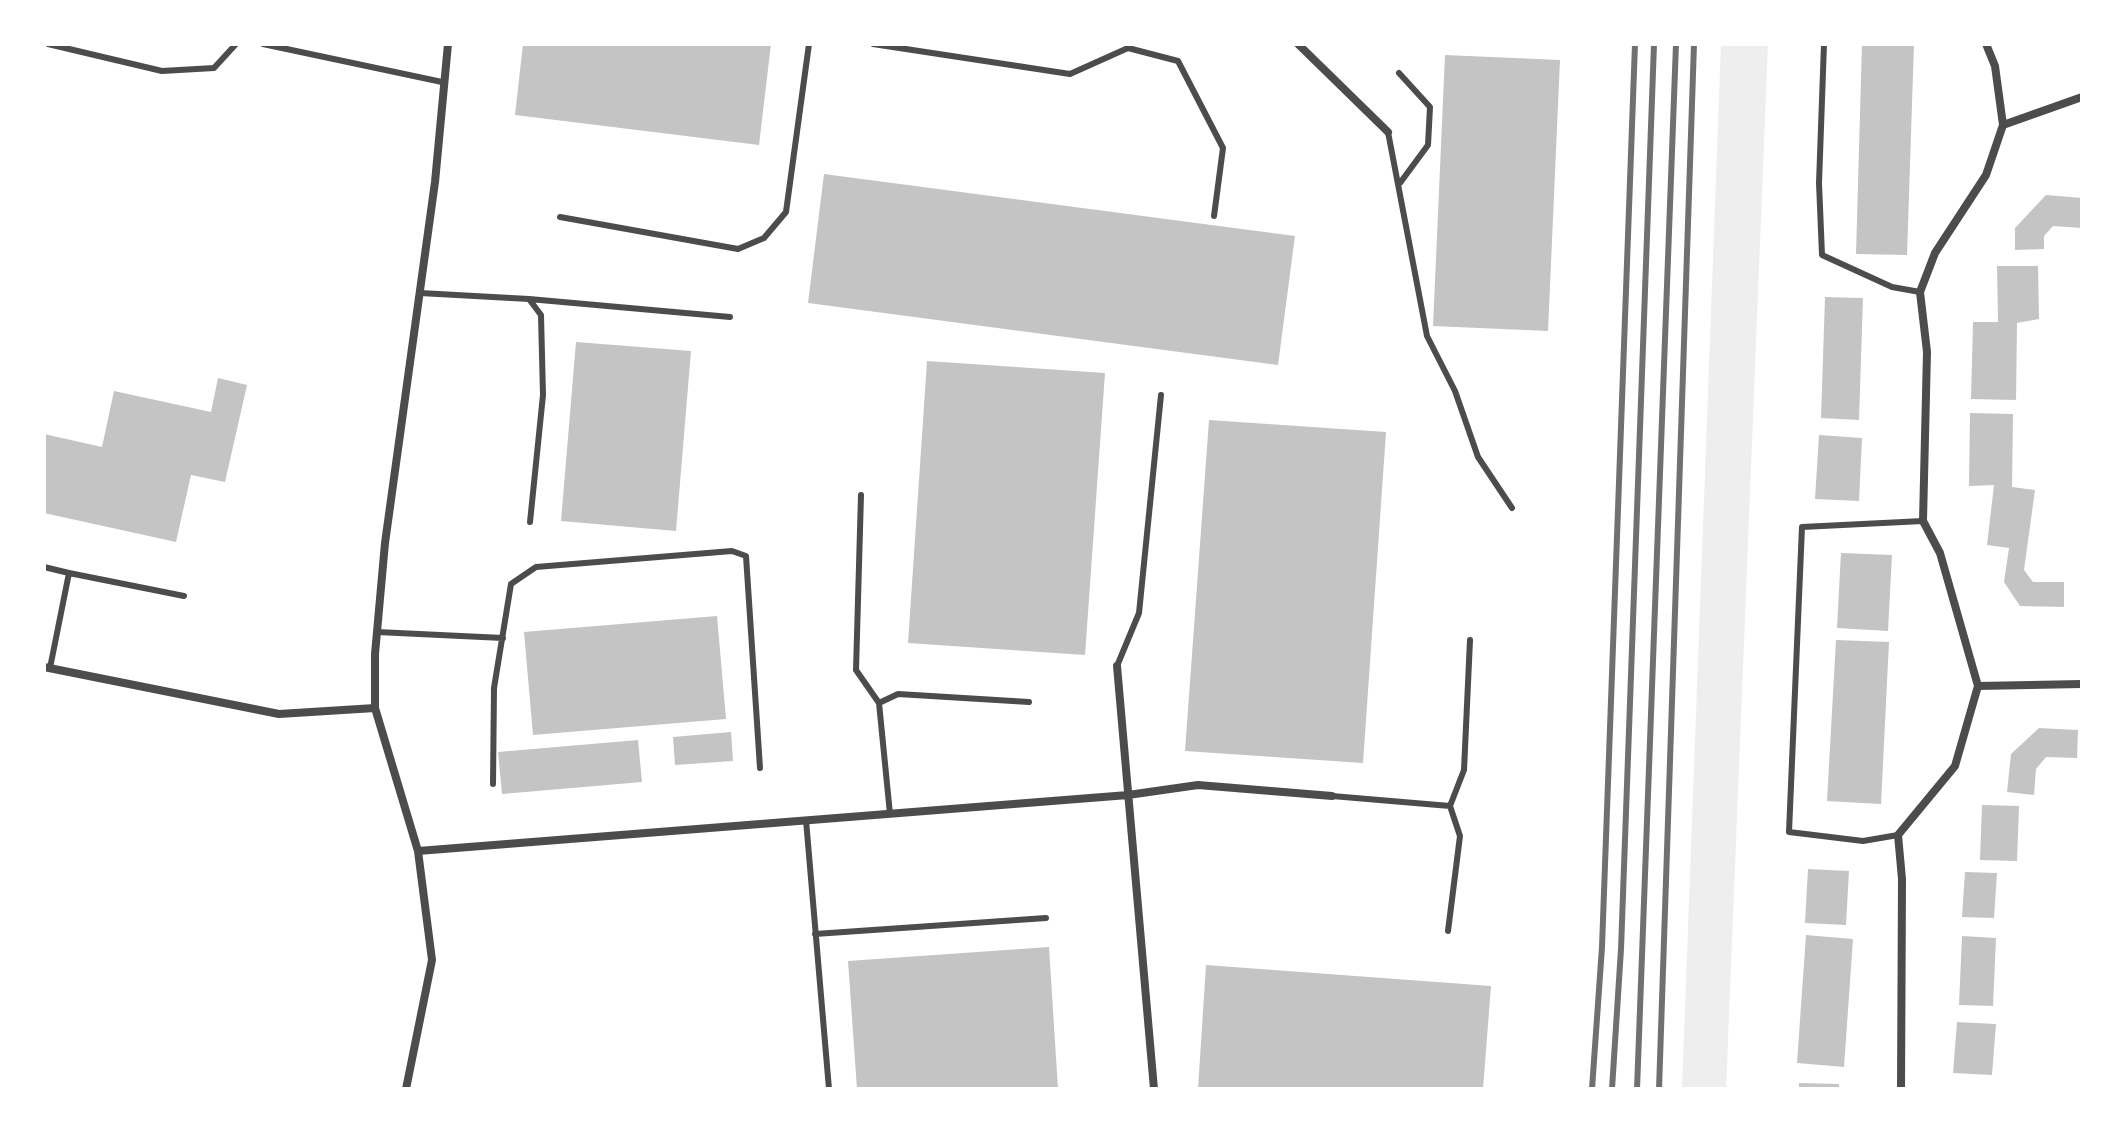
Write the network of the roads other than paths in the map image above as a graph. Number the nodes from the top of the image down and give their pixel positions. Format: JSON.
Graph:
{"nodes":[{"id":1,"x":48,"y":44,"type":"edge"},
{"id":2,"x":236,"y":44,"type":"edge"},
{"id":3,"x":263,"y":44,"type":"edge"},
{"id":4,"x":320,"y":44,"type":"edge"},
{"id":5,"x":448,"y":44,"type":"edge"},
{"id":6,"x":809,"y":44,"type":"edge"},
{"id":7,"x":873,"y":44,"type":"edge"},
{"id":8,"x":1298,"y":44,"type":"edge"},
{"id":9,"x":1824,"y":44,"type":"edge"},
{"id":10,"x":1986,"y":44,"type":"edge"},
{"id":11,"x":318,"y":56,"type":"junction"},
{"id":12,"x":1399,"y":73,"type":"dead end"},
{"id":13,"x":442,"y":82,"type":"junction"},
{"id":14,"x":2082,"y":97,"type":"edge"},
{"id":15,"x":2003,"y":125,"type":"junction"},
{"id":16,"x":1388,"y":132,"type":"joint"},
{"id":17,"x":1400,"y":183,"type":"junction"},
{"id":18,"x":1214,"y":216,"type":"dead end"},
{"id":19,"x":560,"y":217,"type":"dead end"},
{"id":20,"x":1920,"y":292,"type":"junction"},
{"id":21,"x":420,"y":293,"type":"junction"},
{"id":22,"x":529,"y":299,"type":"junction"},
{"id":23,"x":730,"y":317,"type":"dead end"},
{"id":24,"x":1161,"y":395,"type":"dead end"},
{"id":25,"x":861,"y":495,"type":"dead end"},
{"id":26,"x":1512,"y":508,"type":"dead end"},
{"id":27,"x":1923,"y":521,"type":"junction"},
{"id":28,"x":530,"y":522,"type":"dead end"},
{"id":29,"x":44,"y":567,"type":"edge"},
{"id":30,"x":69,"y":573,"type":"junction"},
{"id":31,"x":184,"y":596,"type":"dead end"},
{"id":32,"x":377,"y":632,"type":"junction"},
{"id":33,"x":503,"y":638,"type":"junction"},
{"id":34,"x":1470,"y":640,"type":"dead end"},
{"id":35,"x":1117,"y":666,"type":"joint"},
{"id":36,"x":47,"y":667,"type":"edge"},
{"id":37,"x":2082,"y":684,"type":"edge"},
{"id":38,"x":1978,"y":686,"type":"junction"},
{"id":39,"x":1029,"y":702,"type":"dead end"},
{"id":40,"x":879,"y":703,"type":"junction"},
{"id":41,"x":375,"y":708,"type":"junction"},
{"id":42,"x":760,"y":768,"type":"dead end"},
{"id":43,"x":493,"y":784,"type":"dead end"},
{"id":44,"x":1128,"y":795,"type":"junction"},
{"id":45,"x":1332,"y":796,"type":"joint"},
{"id":46,"x":1450,"y":806,"type":"junction"},
{"id":47,"x":890,"y":814,"type":"junction"},
{"id":48,"x":806,"y":820,"type":"junction"},
{"id":49,"x":1898,"y":835,"type":"junction"},
{"id":50,"x":418,"y":851,"type":"junction"},
{"id":51,"x":1046,"y":918,"type":"dead end"},
{"id":52,"x":1448,"y":931,"type":"dead end"},
{"id":53,"x":815,"y":934,"type":"junction"},
{"id":54,"x":406,"y":1089,"type":"edge"},
{"id":55,"x":829,"y":1089,"type":"edge"},
{"id":56,"x":1154,"y":1089,"type":"edge"},
{"id":57,"x":1901,"y":1089,"type":"edge"}],
"edges":[{"from":1,"to":2,"type":"lane"},
{"from":3,"to":11,"type":"lane"},
{"from":4,"to":11,"type":"lane"},
{"from":5,"to":13,"type":"street"},
{"from":6,"to":19,"type":"lane"},
{"from":7,"to":18,"type":"lane"},
{"from":8,"to":16,"type":"street"},
{"from":9,"to":20,"type":"lane"},
{"from":10,"to":15,"type":"street"},
{"from":11,"to":13,"type":"lane"},
{"from":12,"to":17,"type":"lane"},
{"from":13,"to":21,"type":"street"},
{"from":14,"to":15,"type":"street"},
{"from":15,"to":20,"type":"street"},
{"from":16,"to":17,"type":"lane"},
{"from":17,"to":26,"type":"lane"},
{"from":20,"to":27,"type":"street"},
{"from":21,"to":22,"type":"lane"},
{"from":21,"to":32,"type":"street"},
{"from":22,"to":23,"type":"lane"},
{"from":22,"to":28,"type":"lane"},
{"from":24,"to":35,"type":"lane"},
{"from":25,"to":40,"type":"lane"},
{"from":27,"to":38,"type":"street"},
{"from":27,"to":49,"type":"lane"},
{"from":29,"to":30,"type":"lane"},
{"from":30,"to":31,"type":"lane"},
{"from":30,"to":36,"type":"lane"},
{"from":32,"to":33,"type":"lane"},
{"from":32,"to":41,"type":"street"},
{"from":33,"to":42,"type":"lane"},
{"from":33,"to":43,"type":"lane"},
{"from":34,"to":46,"type":"lane"},
{"from":35,"to":44,"type":"street"},
{"from":36,"to":41,"type":"street"},
{"from":37,"to":38,"type":"street"},
{"from":38,"to":49,"type":"street"},
{"from":39,"to":40,"type":"lane"},
{"from":40,"to":47,"type":"lane"},
{"from":41,"to":50,"type":"street"},
{"from":44,"to":45,"type":"street"},
{"from":44,"to":47,"type":"street"},
{"from":44,"to":56,"type":"street"},
{"from":45,"to":46,"type":"lane"},
{"from":46,"to":52,"type":"lane"},
{"from":47,"to":48,"type":"street"},
{"from":48,"to":50,"type":"street"},
{"from":48,"to":53,"type":"lane"},
{"from":49,"to":57,"type":"street"},
{"from":50,"to":54,"type":"street"},
{"from":51,"to":53,"type":"lane"},
{"from":53,"to":55,"type":"lane"}]}
